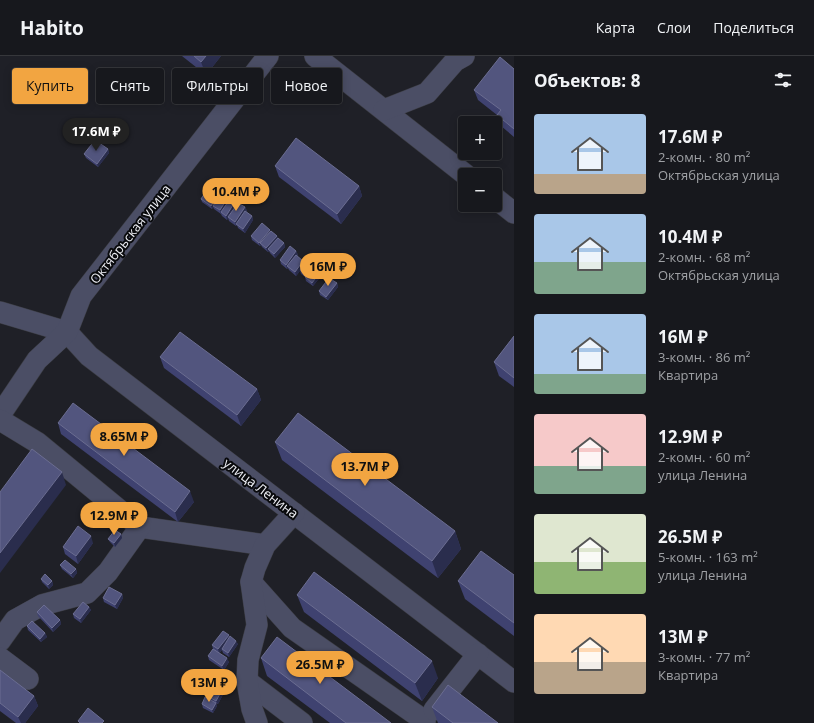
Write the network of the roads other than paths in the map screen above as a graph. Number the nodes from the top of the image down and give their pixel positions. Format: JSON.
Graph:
{"nodes":[{"id":1,"x":268,"y":56,"type":"edge"},
{"id":2,"x":315,"y":56,"type":"edge"},
{"id":3,"x":464,"y":56,"type":"edge"},
{"id":4,"x":384,"y":110,"type":"junction"},
{"id":5,"x":458,"y":169,"type":"edge"},
{"id":6,"x":502,"y":203,"type":"edge"},
{"id":7,"x":514,"y":212,"type":"edge"},
{"id":8,"x":0,"y":312,"type":"edge"},
{"id":9,"x":67,"y":332,"type":"junction"},
{"id":10,"x":0,"y":415,"type":"edge"},
{"id":11,"x":0,"y":420,"type":"edge"},
{"id":12,"x":294,"y":513,"type":"junction"},
{"id":13,"x":140,"y":527,"type":"junction"},
{"id":14,"x":265,"y":545,"type":"junction"},
{"id":15,"x":251,"y":582,"type":"junction"},
{"id":16,"x":0,"y":641,"type":"edge"},
{"id":17,"x":478,"y":654,"type":"junction"},
{"id":18,"x":0,"y":658,"type":"edge"},
{"id":19,"x":28,"y":680,"type":"dead end"},
{"id":20,"x":247,"y":681,"type":"junction"},
{"id":21,"x":514,"y":682,"type":"edge"},
{"id":22,"x":425,"y":722,"type":"edge"},
{"id":23,"x":257,"y":723,"type":"edge"},
{"id":24,"x":302,"y":723,"type":"edge"}],
"edges":[{"from":1,"to":9,"type":"street","name":"Октябрьская улица"},
{"from":2,"to":4,"type":"street"},
{"from":3,"to":4,"type":"street"},
{"from":4,"to":5,"type":"street"},
{"from":6,"to":7,"type":"street"},
{"from":8,"to":9,"type":"street"},
{"from":9,"to":10,"type":"street","name":"Октябрьская улица"},
{"from":9,"to":12,"type":"street","name":"улица Ленина"},
{"from":11,"to":13,"type":"street"},
{"from":12,"to":14,"type":"street"},
{"from":12,"to":17,"type":"street","name":"улица Ленина"},
{"from":13,"to":14,"type":"street"},
{"from":13,"to":16,"type":"street"},
{"from":14,"to":15,"type":"street"},
{"from":15,"to":20,"type":"street"},
{"from":15,"to":22,"type":"street"},
{"from":17,"to":21,"type":"street","name":"улица Ленина"},
{"from":17,"to":22,"type":"street"},
{"from":18,"to":19,"type":"street"},
{"from":20,"to":23,"type":"street"},
{"from":20,"to":24,"type":"street"}]}
